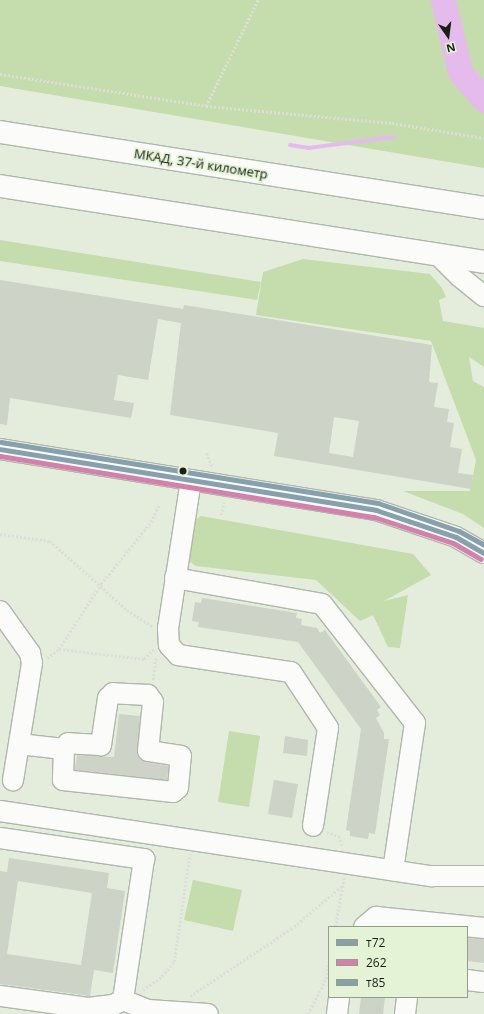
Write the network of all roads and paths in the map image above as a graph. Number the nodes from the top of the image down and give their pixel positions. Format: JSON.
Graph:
{"nodes":[{"id":1,"x":258,"y":0,"type":"edge"},
{"id":2,"x":0,"y":74,"type":"edge"},
{"id":3,"x":206,"y":106,"type":"junction"},
{"id":4,"x":0,"y":132,"type":"edge"},
{"id":5,"x":484,"y":138,"type":"edge"},
{"id":6,"x":0,"y":186,"type":"edge"},
{"id":7,"x":484,"y":208,"type":"edge"},
{"id":8,"x":438,"y":255,"type":"junction"},
{"id":9,"x":484,"y":262,"type":"edge"},
{"id":10,"x":484,"y":296,"type":"edge"},
{"id":11,"x":0,"y":449,"type":"edge"},
{"id":12,"x":191,"y":480,"type":"junction"},
{"id":13,"x":159,"y":505,"type":"dead end"},
{"id":14,"x":0,"y":534,"type":"edge"},
{"id":15,"x":484,"y":553,"type":"edge"},
{"id":16,"x":175,"y":578,"type":"junction"},
{"id":17,"x":101,"y":584,"type":"junction"},
{"id":18,"x":0,"y":611,"type":"edge"},
{"id":19,"x":168,"y":637,"type":"junction"},
{"id":20,"x":59,"y":649,"type":"junction"},
{"id":21,"x":32,"y":668,"type":"junction"},
{"id":22,"x":19,"y":744,"type":"junction"},
{"id":23,"x":64,"y":749,"type":"junction"},
{"id":24,"x":13,"y":780,"type":"dead end"},
{"id":25,"x":0,"y":811,"type":"edge"},
{"id":26,"x":313,"y":826,"type":"dead end"},
{"id":27,"x":0,"y":838,"type":"edge"},
{"id":28,"x":192,"y":840,"type":"junction"},
{"id":29,"x":393,"y":870,"type":"junction"},
{"id":30,"x":484,"y":876,"type":"edge"},
{"id":31,"x":343,"y":885,"type":"dead end"},
{"id":32,"x":365,"y":926,"type":"edge"},
{"id":33,"x":464,"y":926,"type":"edge"},
{"id":34,"x":468,"y":926,"type":"edge"},
{"id":35,"x":484,"y":928,"type":"edge"},
{"id":36,"x":328,"y":968,"type":"edge"},
{"id":37,"x":468,"y":980,"type":"edge"},
{"id":38,"x":484,"y":982,"type":"edge"},
{"id":39,"x":0,"y":996,"type":"edge"},
{"id":40,"x":338,"y":998,"type":"edge"},
{"id":41,"x":407,"y":998,"type":"edge"},
{"id":42,"x":123,"y":1000,"type":"junction"},
{"id":43,"x":168,"y":1011,"type":"junction"},
{"id":44,"x":208,"y":1014,"type":"edge"},
{"id":45,"x":308,"y":1014,"type":"edge"},
{"id":46,"x":337,"y":1014,"type":"edge"},
{"id":47,"x":405,"y":1014,"type":"edge"}],
"edges":[{"from":1,"to":3,"type":"path"},
{"from":2,"to":3,"type":"path"},
{"from":3,"to":5,"type":"path"},
{"from":4,"to":7,"type":"highway","name":"МКАД, 37-й километр"},
{"from":6,"to":8,"type":"highway"},
{"from":8,"to":9,"type":"highway"},
{"from":8,"to":10,"type":"street"},
{"from":11,"to":12,"type":"street"},
{"from":12,"to":15,"type":"street"},
{"from":12,"to":16,"type":"street"},
{"from":13,"to":17,"type":"path"},
{"from":14,"to":17,"type":"path"},
{"from":16,"to":19,"type":"street"},
{"from":16,"to":29,"type":"street"},
{"from":17,"to":19,"type":"path"},
{"from":17,"to":20,"type":"path"},
{"from":18,"to":21,"type":"street"},
{"from":19,"to":20,"type":"path"},
{"from":19,"to":26,"type":"street"},
{"from":20,"to":21,"type":"path"},
{"from":21,"to":22,"type":"street"},
{"from":22,"to":23,"type":"street"},
{"from":22,"to":24,"type":"street"},
{"from":23,"to":23,"type":"street"},
{"from":25,"to":28,"type":"street"},
{"from":27,"to":42,"type":"street"},
{"from":28,"to":29,"type":"street"},
{"from":28,"to":42,"type":"path"},
{"from":29,"to":30,"type":"street"},
{"from":31,"to":43,"type":"path"},
{"from":32,"to":33,"type":"street"},
{"from":34,"to":35,"type":"street"},
{"from":36,"to":45,"type":"path"},
{"from":37,"to":38,"type":"street"},
{"from":39,"to":42,"type":"street"},
{"from":40,"to":46,"type":"street"},
{"from":41,"to":47,"type":"street"},
{"from":42,"to":43,"type":"street"},
{"from":43,"to":44,"type":"street"}]}
